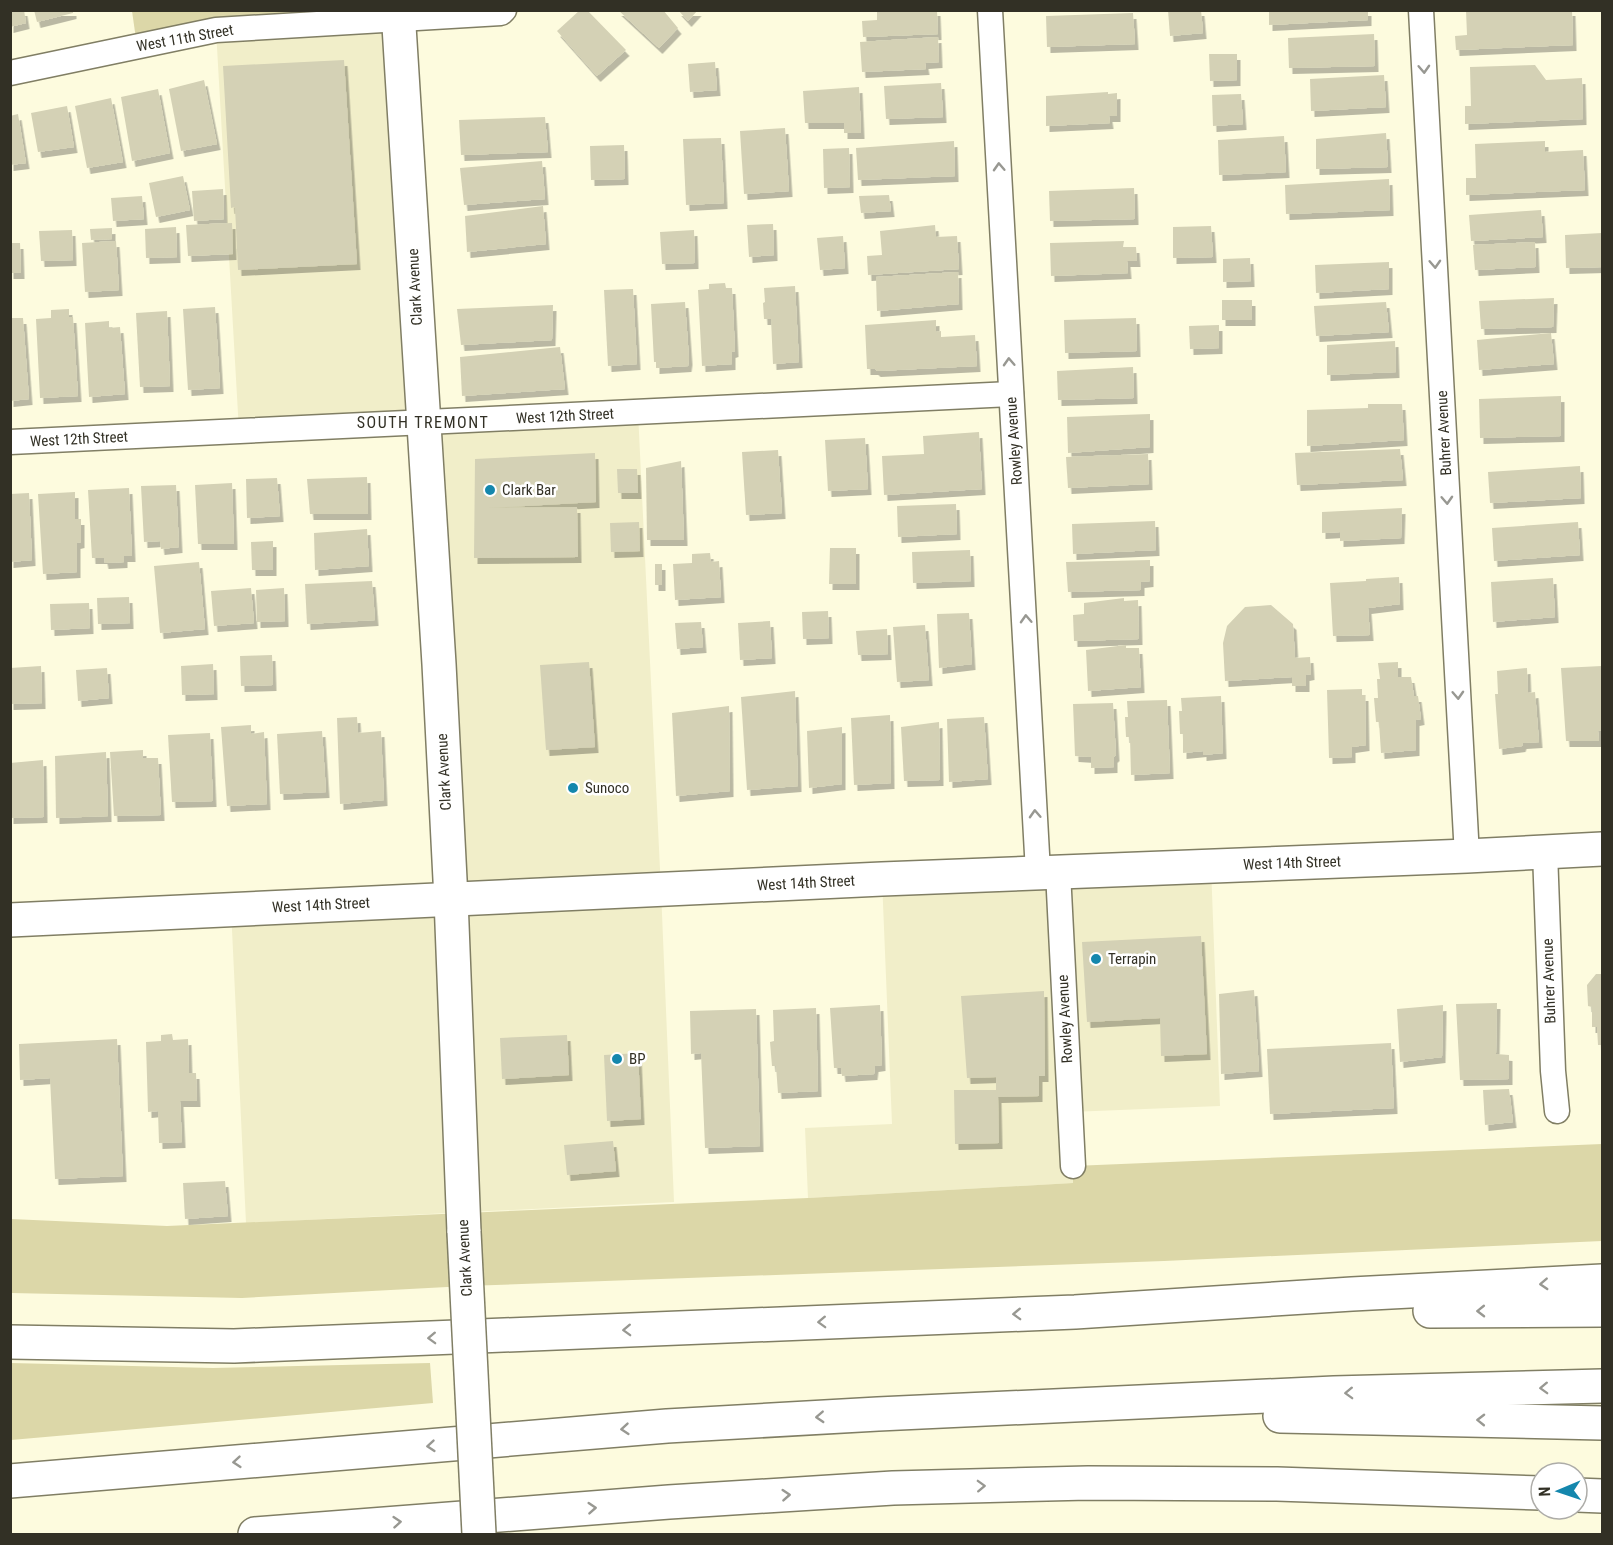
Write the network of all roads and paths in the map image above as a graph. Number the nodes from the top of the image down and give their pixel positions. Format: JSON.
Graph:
{"nodes":[{"id":1,"x":504,"y":10,"type":"edge"},
{"id":2,"x":990,"y":10,"type":"edge"},
{"id":3,"x":1421,"y":10,"type":"edge"},
{"id":4,"x":398,"y":14,"type":"edge"},
{"id":5,"x":10,"y":73,"type":"edge"},
{"id":6,"x":1011,"y":394,"type":"junction"},
{"id":7,"x":423,"y":422,"type":"junction"},
{"id":8,"x":10,"y":442,"type":"edge"},
{"id":9,"x":1602,"y":849,"type":"edge"},
{"id":10,"x":1545,"y":852,"type":"junction"},
{"id":11,"x":1467,"y":856,"type":"junction"},
{"id":12,"x":1048,"y":872,"type":"junction"},
{"id":13,"x":451,"y":899,"type":"junction"},
{"id":14,"x":10,"y":920,"type":"edge"},
{"id":15,"x":1557,"y":1111,"type":"dead end"},
{"id":16,"x":1072,"y":1166,"type":"dead end"},
{"id":17,"x":1602,"y":1281,"type":"edge"},
{"id":18,"x":1602,"y":1310,"type":"edge"},
{"id":19,"x":1075,"y":1312,"type":"junction"},
{"id":20,"x":10,"y":1342,"type":"edge"},
{"id":21,"x":1602,"y":1386,"type":"edge"},
{"id":22,"x":878,"y":1414,"type":"junction"},
{"id":23,"x":1602,"y":1424,"type":"edge"},
{"id":24,"x":10,"y":1481,"type":"edge"},
{"id":25,"x":1529,"y":1493,"type":"edge"},
{"id":26,"x":255,"y":1534,"type":"edge"},
{"id":27,"x":479,"y":1534,"type":"edge"}],
"edges":[{"from":1,"to":4,"type":"street","name":"West 11th Street"},
{"from":6,"to":2,"type":"street","name":"Rowley Avenue","one_way":true},
{"from":3,"to":11,"type":"street","name":"Buhrer Avenue","one_way":true},
{"from":4,"to":5,"type":"street","name":"West 11th Street"},
{"from":4,"to":7,"type":"main road","name":"Clark Avenue"},
{"from":6,"to":7,"type":"street","name":"West 12th Street"},
{"from":12,"to":6,"type":"street","name":"Rowley Avenue","one_way":true},
{"from":7,"to":8,"type":"street","name":"West 12th Street"},
{"from":7,"to":13,"type":"main road","name":"Clark Avenue"},
{"from":9,"to":10,"type":"main road","name":"West 14th Street"},
{"from":10,"to":11,"type":"main road","name":"West 14th Street"},
{"from":10,"to":15,"type":"street","name":"Buhrer Avenue"},
{"from":11,"to":12,"type":"main road","name":"West 14th Street"},
{"from":12,"to":13,"type":"main road","name":"West 14th Street"},
{"from":12,"to":16,"type":"street","name":"Rowley Avenue"},
{"from":13,"to":14,"type":"main road","name":"West 14th Street"},
{"from":13,"to":27,"type":"main road","name":"Clark Avenue","bridge":true},
{"from":17,"to":19,"type":"main road","one_way":true},
{"from":18,"to":19,"type":"main road","one_way":true},
{"from":19,"to":20,"type":"main road","one_way":true},
{"from":21,"to":22,"type":"main road","one_way":true},
{"from":23,"to":22,"type":"main road","one_way":true},
{"from":22,"to":24,"type":"main road","one_way":true},
{"from":26,"to":25,"type":"main road","one_way":true}]}
